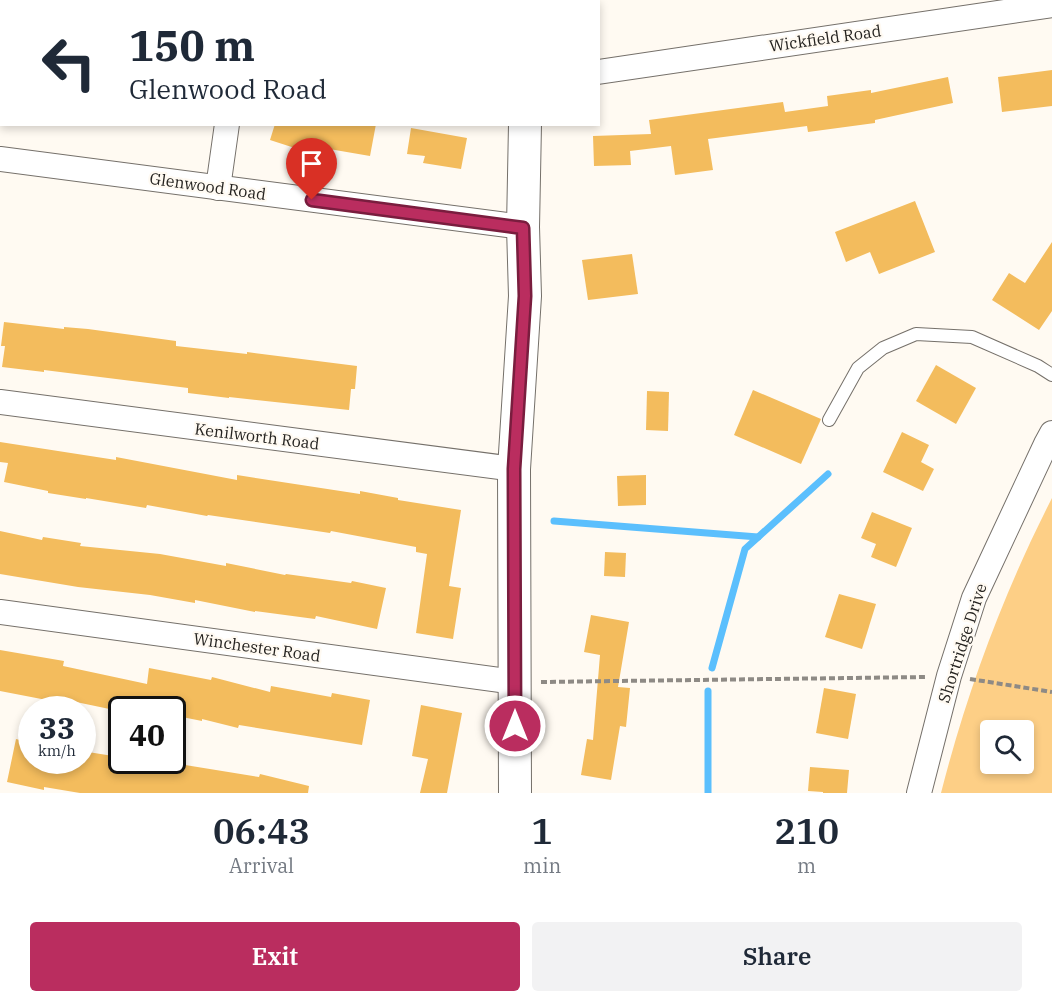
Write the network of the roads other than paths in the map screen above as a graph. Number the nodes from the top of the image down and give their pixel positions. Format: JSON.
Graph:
{"nodes":[{"id":1,"x":1052,"y":5,"type":"edge"},
{"id":2,"x":600,"y":72,"type":"edge"},
{"id":3,"x":227,"y":126,"type":"edge"},
{"id":4,"x":525,"y":126,"type":"edge"},
{"id":5,"x":0,"y":159,"type":"edge"},
{"id":6,"x":218,"y":188,"type":"junction"},
{"id":7,"x":523,"y":228,"type":"junction"},
{"id":8,"x":1052,"y":375,"type":"edge"},
{"id":9,"x":0,"y":402,"type":"edge"},
{"id":10,"x":829,"y":420,"type":"dead end"},
{"id":11,"x":1052,"y":433,"type":"edge"},
{"id":12,"x":514,"y":469,"type":"junction"},
{"id":13,"x":0,"y":612,"type":"edge"},
{"id":14,"x":515,"y":682,"type":"junction"},
{"id":15,"x":515,"y":793,"type":"edge"},
{"id":16,"x":919,"y":793,"type":"edge"}],
"edges":[{"from":1,"to":2,"type":"street","name":"Wickfield Road"},
{"from":3,"to":6,"type":"street"},
{"from":4,"to":7,"type":"street"},
{"from":5,"to":6,"type":"street","name":"Glenwood Road"},
{"from":6,"to":7,"type":"street","name":"Glenwood Road"},
{"from":7,"to":12,"type":"street"},
{"from":8,"to":10,"type":"lane"},
{"from":9,"to":12,"type":"street","name":"Kenilworth Road"},
{"from":11,"to":16,"type":"street","name":"Shortridge Drive"},
{"from":12,"to":14,"type":"street"},
{"from":13,"to":14,"type":"street","name":"Winchester Road"},
{"from":14,"to":15,"type":"street"}]}
